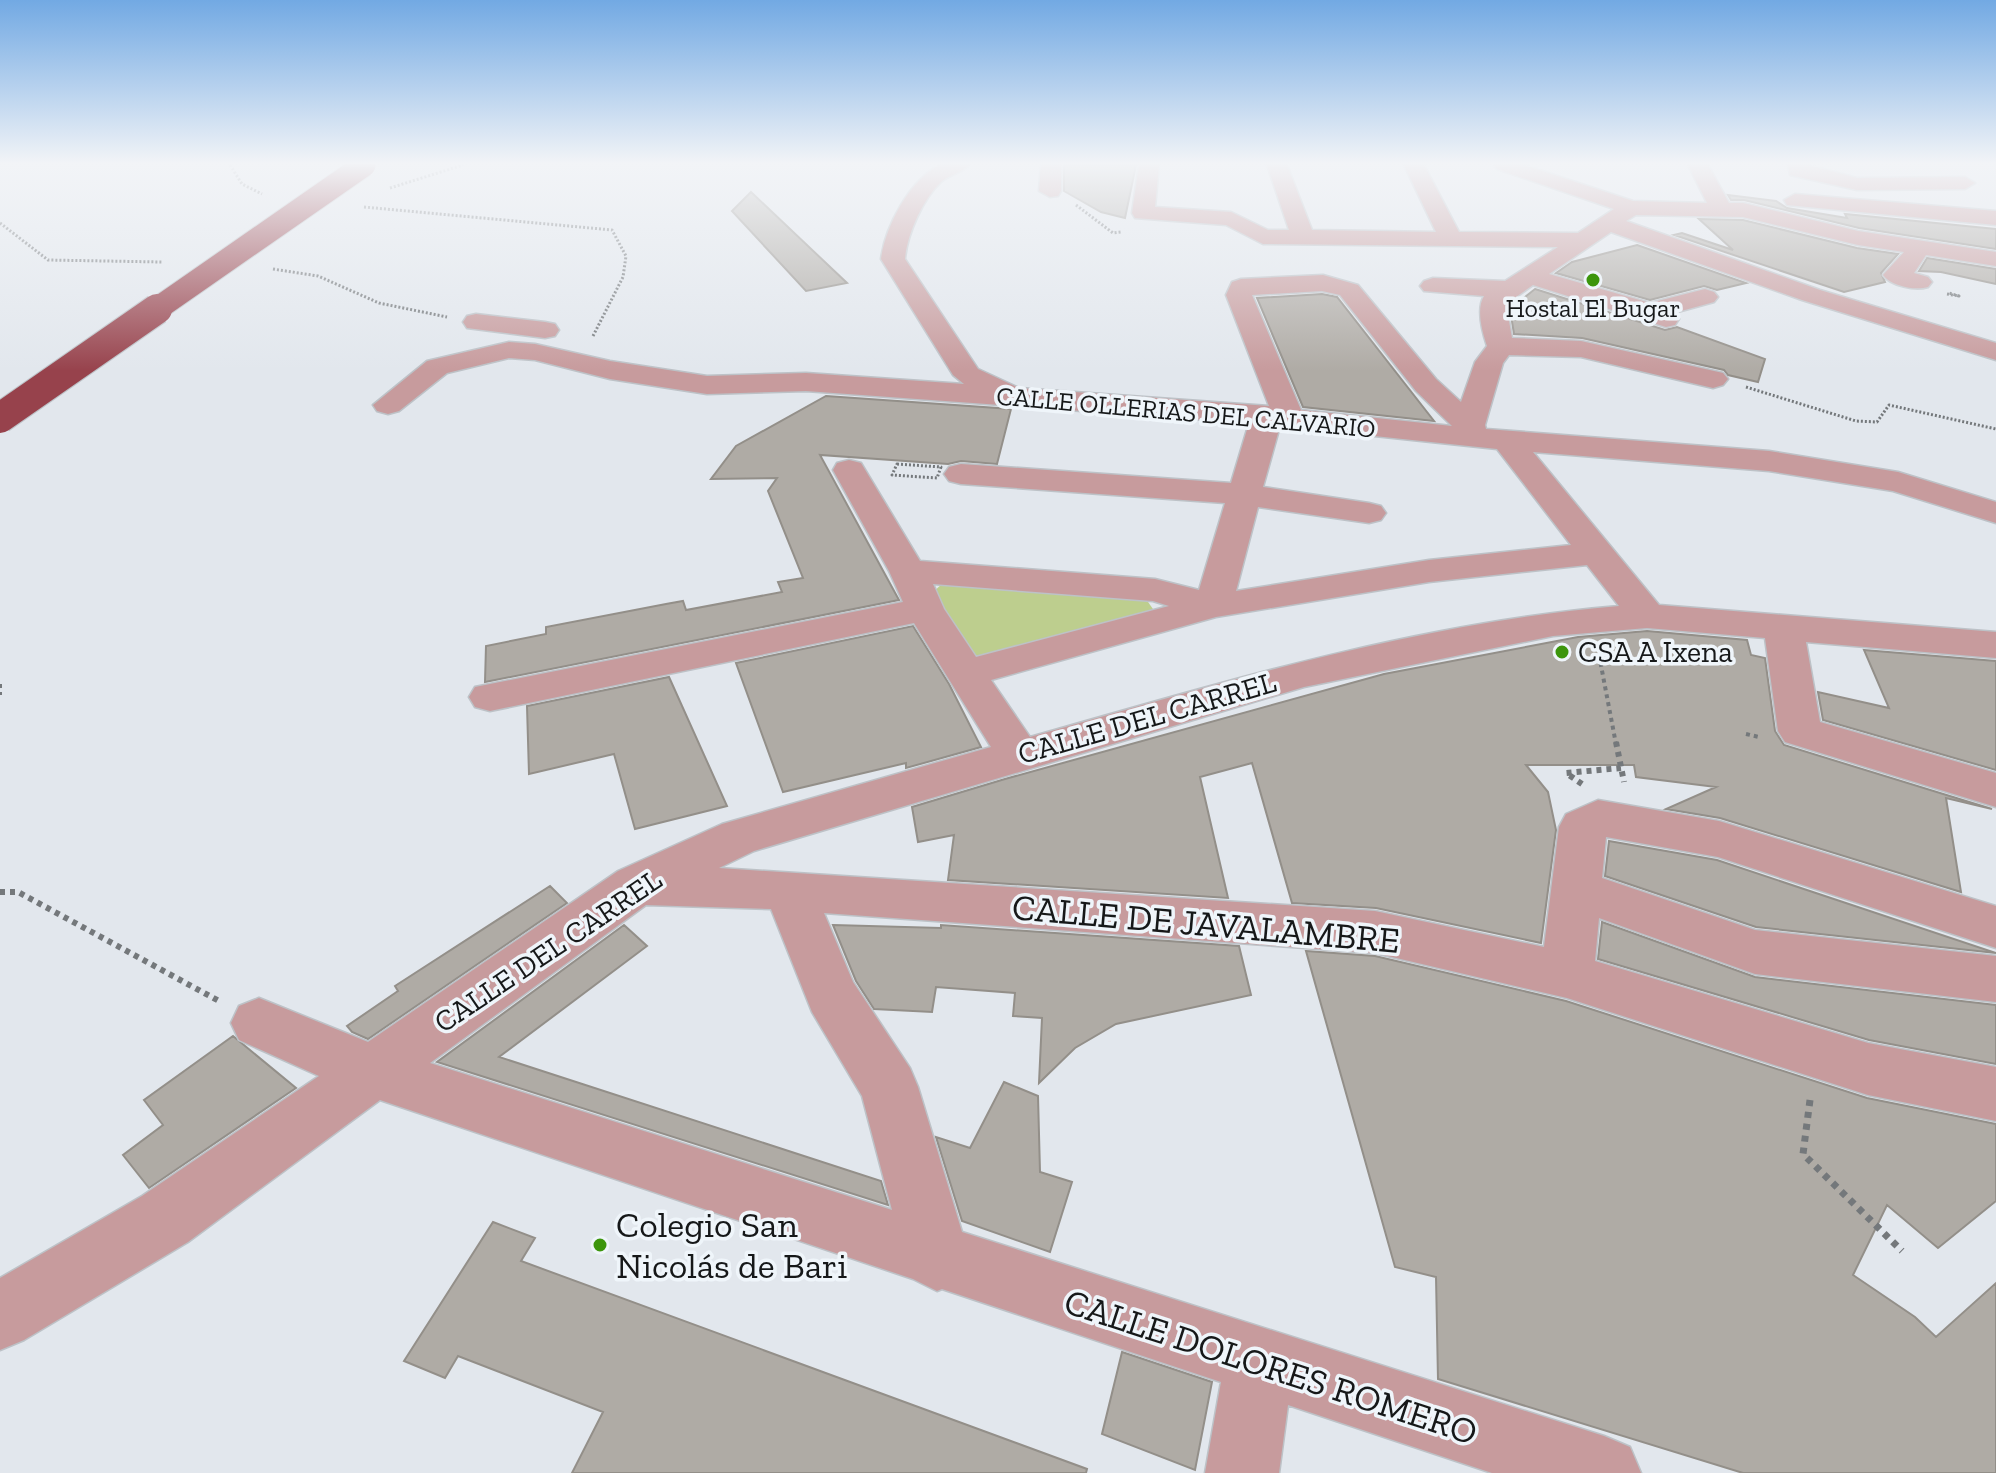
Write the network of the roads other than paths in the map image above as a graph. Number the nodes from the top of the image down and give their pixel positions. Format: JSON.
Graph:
{"nodes":[{"id":1,"x":240,"y":234,"type":"edge"},
{"id":2,"x":265,"y":234,"type":"edge"},
{"id":3,"x":900,"y":234,"type":"edge"},
{"id":4,"x":1257,"y":234,"type":"edge"},
{"id":5,"x":1448,"y":234,"type":"edge"},
{"id":6,"x":1591,"y":234,"type":"edge"},
{"id":7,"x":1640,"y":234,"type":"edge"},
{"id":8,"x":1844,"y":234,"type":"edge"},
{"id":9,"x":1302,"y":236,"type":"joint"},
{"id":10,"x":1450,"y":237,"type":"junction"},
{"id":11,"x":1580,"y":240,"type":"junction"},
{"id":12,"x":1918,"y":248,"type":"junction"},
{"id":13,"x":1996,"y":259,"type":"edge"},
{"id":14,"x":1519,"y":282,"type":"junction"},
{"id":15,"x":1919,"y":282,"type":"dead end"},
{"id":16,"x":1433,"y":286,"type":"dead end"},
{"id":17,"x":1705,"y":297,"type":"dead end"},
{"id":18,"x":476,"y":322,"type":"road end"},
{"id":19,"x":592,"y":337,"type":"road end"},
{"id":20,"x":621,"y":344,"type":"dead end"},
{"id":21,"x":1501,"y":346,"type":"junction"},
{"id":22,"x":1996,"y":352,"type":"edge"},
{"id":23,"x":967,"y":375,"type":"junction"},
{"id":24,"x":1713,"y":379,"type":"road end"},
{"id":25,"x":0,"y":394,"type":"edge"},
{"id":26,"x":1018,"y":397,"type":"junction"},
{"id":27,"x":388,"y":405,"type":"dead end"},
{"id":28,"x":1278,"y":416,"type":"junction"},
{"id":29,"x":0,"y":418,"type":"edge"},
{"id":30,"x":1483,"y":435,"type":"junction"},
{"id":31,"x":849,"y":470,"type":"dead end"},
{"id":32,"x":961,"y":474,"type":"dead end"},
{"id":33,"x":1243,"y":494,"type":"junction"},
{"id":34,"x":1369,"y":513,"type":"dead end"},
{"id":35,"x":1996,"y":513,"type":"edge"},
{"id":36,"x":1598,"y":553,"type":"junction"},
{"id":37,"x":908,"y":571,"type":"junction"},
{"id":38,"x":1213,"y":606,"type":"junction"},
{"id":39,"x":925,"y":609,"type":"junction"},
{"id":40,"x":1647,"y":616,"type":"junction"},
{"id":41,"x":1783,"y":626,"type":"junction"},
{"id":42,"x":1996,"y":645,"type":"edge"},
{"id":43,"x":966,"y":673,"type":"junction"},
{"id":44,"x":490,"y":697,"type":"dead end"},
{"id":45,"x":1018,"y":754,"type":"junction"},
{"id":46,"x":1996,"y":790,"type":"edge"},
{"id":47,"x":636,"y":885,"type":"junction"},
{"id":48,"x":789,"y":890,"type":"junction"},
{"id":49,"x":1577,"y":890,"type":"junction"},
{"id":50,"x":1996,"y":927,"type":"edge"},
{"id":51,"x":1567,"y":975,"type":"junction"},
{"id":52,"x":1996,"y":979,"type":"edge"},
{"id":53,"x":259,"y":1023,"type":"road end"},
{"id":54,"x":371,"y":1071,"type":"junction"},
{"id":55,"x":1996,"y":1094,"type":"edge"},
{"id":56,"x":937,"y":1258,"type":"junction"},
{"id":57,"x":0,"y":1316,"type":"edge"},
{"id":58,"x":1259,"y":1363,"type":"junction"},
{"id":59,"x":1242,"y":1473,"type":"edge"},
{"id":60,"x":1604,"y":1473,"type":"edge"}],
"edges":[{"from":1,"to":25,"type":"highway"},
{"from":2,"to":29,"type":"highway","bridge":true},
{"from":3,"to":23,"type":"street"},
{"from":4,"to":9,"type":"street"},
{"from":5,"to":10,"type":"street"},
{"from":6,"to":11,"type":"street"},
{"from":7,"to":22,"type":"street"},
{"from":8,"to":12,"type":"street"},
{"from":9,"to":10,"type":"street"},
{"from":10,"to":11,"type":"street"},
{"from":11,"to":14,"type":"street"},
{"from":12,"to":13,"type":"street"},
{"from":12,"to":15,"type":"street"},
{"from":14,"to":16,"type":"street"},
{"from":14,"to":17,"type":"street"},
{"from":14,"to":21,"type":"street"},
{"from":18,"to":19,"type":"street"},
{"from":20,"to":23,"type":"street"},
{"from":21,"to":24,"type":"street"},
{"from":21,"to":30,"type":"street"},
{"from":23,"to":26,"type":"street"},
{"from":26,"to":27,"type":"street","name":"CALLE OLLERIAS DEL CALVARIO"},
{"from":26,"to":28,"type":"street","name":"CALLE OLLERIAS DEL CALVARIO"},
{"from":28,"to":30,"type":"street","name":"CALLE OLLERIAS DEL CALVARIO"},
{"from":28,"to":30,"type":"street"},
{"from":28,"to":33,"type":"street"},
{"from":30,"to":35,"type":"street","name":"CALLE OLLERIAS DEL CALVARIO"},
{"from":30,"to":36,"type":"street"},
{"from":31,"to":37,"type":"street"},
{"from":32,"to":33,"type":"street"},
{"from":33,"to":34,"type":"street"},
{"from":33,"to":38,"type":"street"},
{"from":36,"to":38,"type":"street"},
{"from":36,"to":40,"type":"street"},
{"from":37,"to":38,"type":"street"},
{"from":37,"to":39,"type":"street"},
{"from":38,"to":43,"type":"street"},
{"from":39,"to":43,"type":"street"},
{"from":39,"to":44,"type":"street"},
{"from":40,"to":41,"type":"street","name":"CALLE DEL CARREL"},
{"from":40,"to":45,"type":"street","name":"CALLE DEL CARREL"},
{"from":41,"to":42,"type":"street","name":"CALLE DEL CARREL"},
{"from":41,"to":46,"type":"street"},
{"from":43,"to":45,"type":"street"},
{"from":45,"to":47,"type":"street","name":"CALLE DEL CARREL"},
{"from":47,"to":48,"type":"street","name":"CALLE DE JAVALAMBRE"},
{"from":47,"to":54,"type":"street","name":"CALLE DEL CARREL"},
{"from":48,"to":51,"type":"street","name":"CALLE DE JAVALAMBRE"},
{"from":48,"to":56,"type":"street"},
{"from":49,"to":50,"type":"street"},
{"from":49,"to":51,"type":"street"},
{"from":49,"to":52,"type":"street"},
{"from":51,"to":55,"type":"street","name":"CALLE DE JAVALAMBRE"},
{"from":53,"to":54,"type":"street","name":"CALLE DOLORES ROMERO"},
{"from":54,"to":56,"type":"street","name":"CALLE DOLORES ROMERO"},
{"from":54,"to":57,"type":"street","name":"CALLE DEL CARREL"},
{"from":56,"to":58,"type":"street","name":"CALLE DOLORES ROMERO"},
{"from":58,"to":59,"type":"street"},
{"from":58,"to":60,"type":"street","name":"CALLE DOLORES ROMERO"}]}
